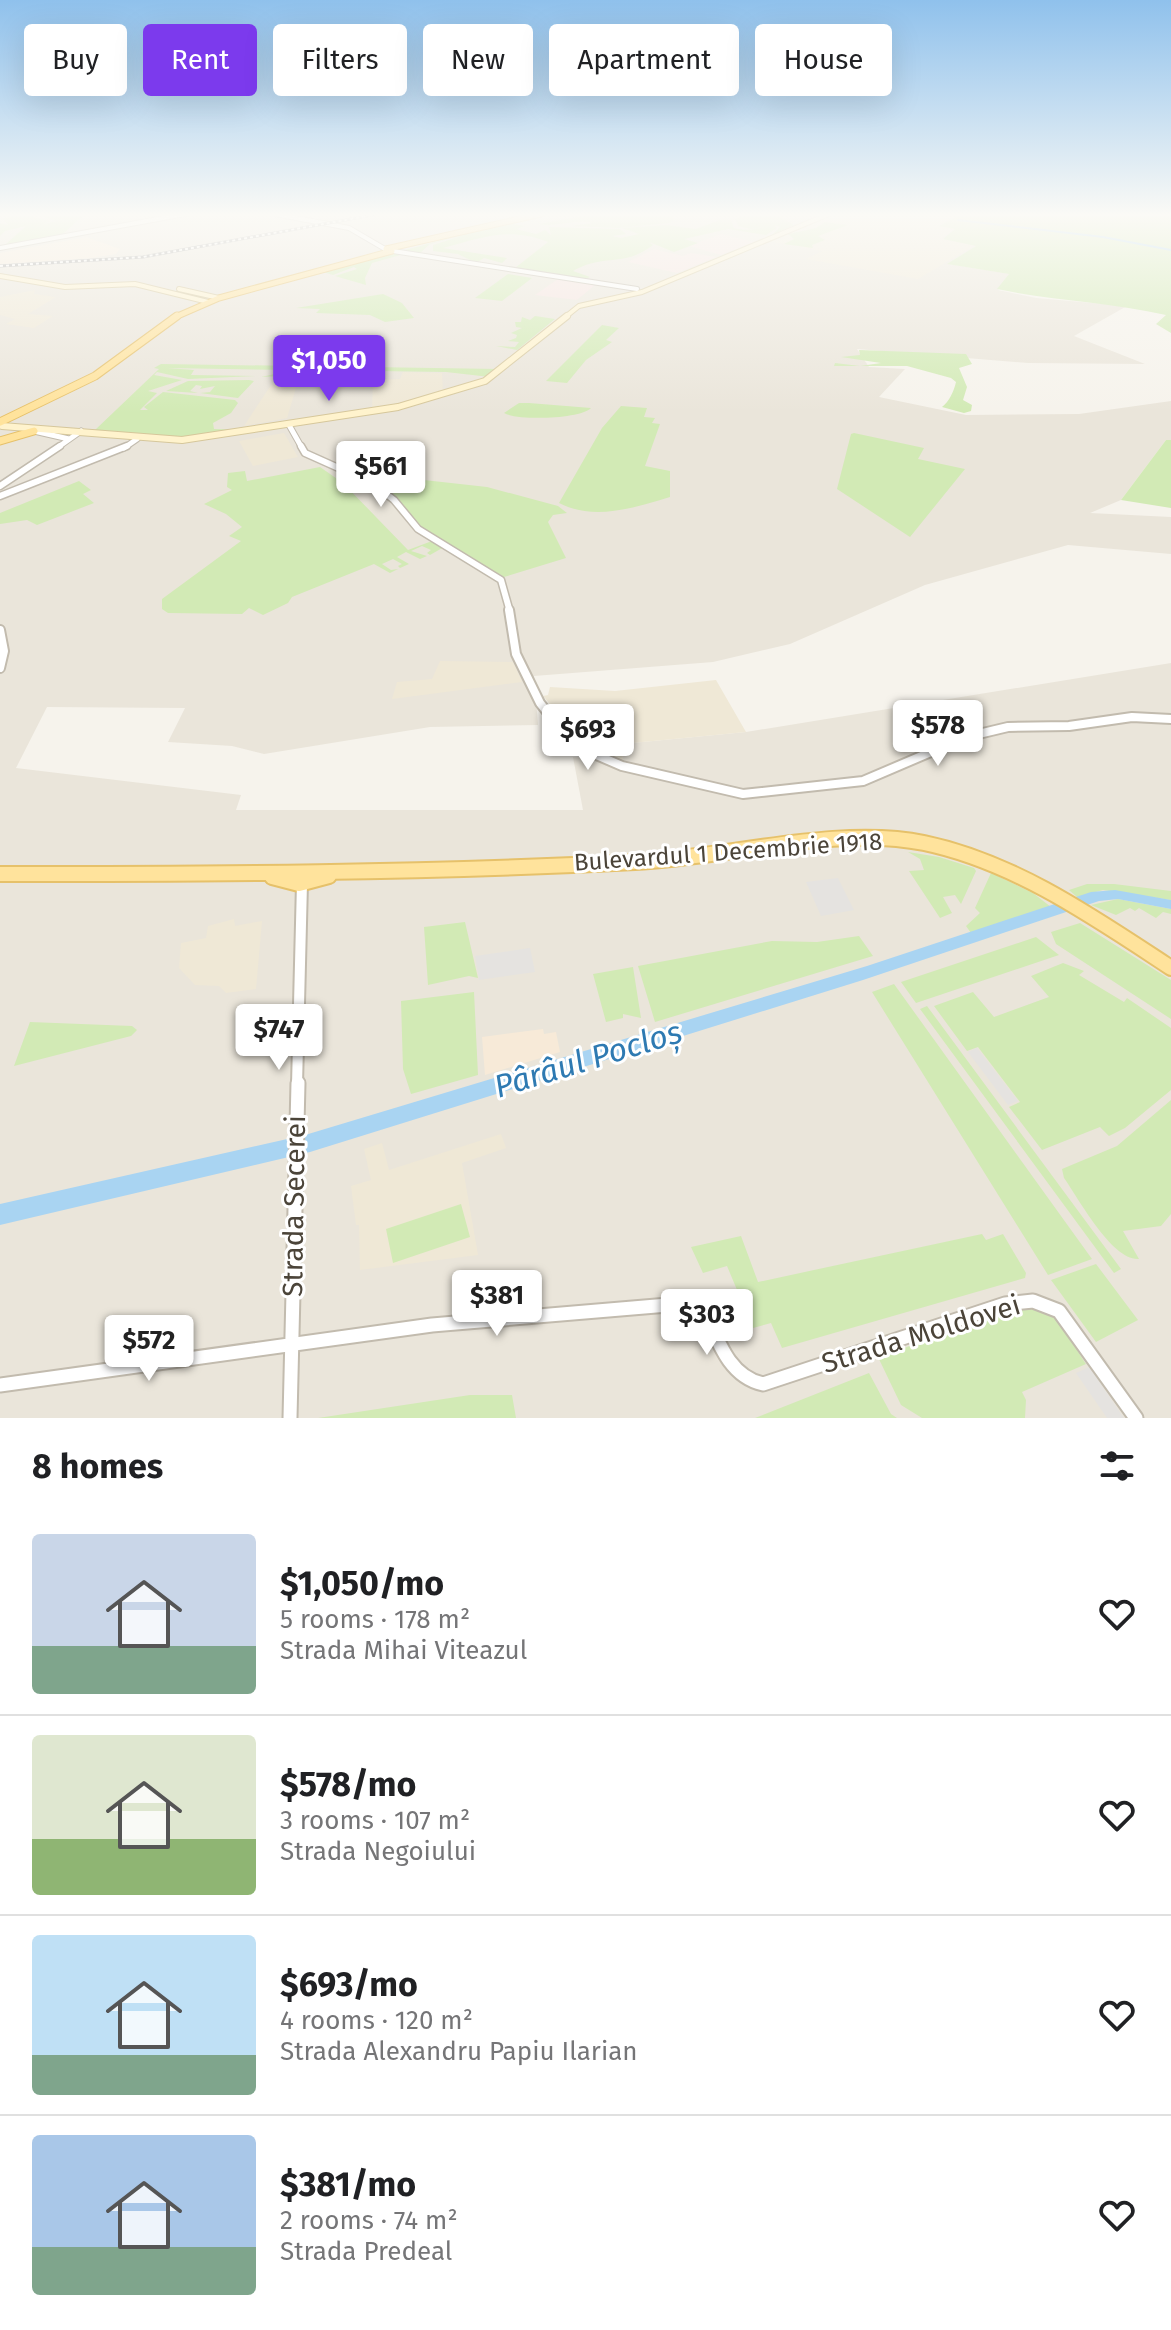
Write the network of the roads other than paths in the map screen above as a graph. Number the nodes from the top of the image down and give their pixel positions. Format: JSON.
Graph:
{"nodes":[{"id":1,"x":25,"y":280,"type":"edge"},
{"id":2,"x":135,"y":280,"type":"edge"},
{"id":3,"x":145,"y":280,"type":"edge"},
{"id":4,"x":282,"y":280,"type":"edge"},
{"id":5,"x":575,"y":280,"type":"edge"},
{"id":6,"x":662,"y":280,"type":"edge"},
{"id":7,"x":119,"y":284,"type":"junction"},
{"id":8,"x":637,"y":290,"type":"junction"},
{"id":9,"x":219,"y":298,"type":"junction"},
{"id":10,"x":208,"y":302,"type":"junction"},
{"id":11,"x":1,"y":425,"type":"edge"},
{"id":12,"x":289,"y":425,"type":"junction"},
{"id":13,"x":34,"y":431,"type":"junction"},
{"id":14,"x":84,"y":432,"type":"junction"},
{"id":15,"x":69,"y":439,"type":"junction"},
{"id":16,"x":137,"y":439,"type":"junction"},
{"id":17,"x":1,"y":440,"type":"edge"},
{"id":18,"x":0,"y":486,"type":"edge"},
{"id":19,"x":0,"y":496,"type":"edge"},
{"id":20,"x":0,"y":630,"type":"edge"},
{"id":21,"x":0,"y":668,"type":"edge"},
{"id":22,"x":1171,"y":719,"type":"edge"},
{"id":23,"x":0,"y":874,"type":"edge"},
{"id":24,"x":300,"y":881,"type":"junction"},
{"id":25,"x":1171,"y":968,"type":"edge"},
{"id":26,"x":293,"y":1344,"type":"junction"},
{"id":27,"x":0,"y":1385,"type":"edge"},
{"id":28,"x":290,"y":1418,"type":"edge"},
{"id":29,"x":1136,"y":1418,"type":"edge"}],
"edges":[{"from":1,"to":7,"type":"main road"},
{"from":2,"to":7,"type":"main road"},
{"from":3,"to":9,"type":"main road"},
{"from":4,"to":9,"type":"main road"},
{"from":5,"to":8,"type":"street"},
{"from":6,"to":8,"type":"main road"},
{"from":7,"to":10,"type":"main road"},
{"from":8,"to":12,"type":"main road"},
{"from":9,"to":10,"type":"main road"},
{"from":10,"to":11,"type":"main road"},
{"from":11,"to":13,"type":"main road"},
{"from":11,"to":17,"type":"main road"},
{"from":12,"to":16,"type":"main road"},
{"from":12,"to":22,"type":"street"},
{"from":13,"to":14,"type":"main road"},
{"from":13,"to":15,"type":"street"},
{"from":13,"to":17,"type":"main road"},
{"from":14,"to":15,"type":"street"},
{"from":14,"to":16,"type":"main road"},
{"from":15,"to":18,"type":"street"},
{"from":16,"to":19,"type":"street"},
{"from":20,"to":21,"type":"street"},
{"from":23,"to":24,"type":"main road","name":"Bulevardul 1 Decembrie 1918"},
{"from":24,"to":25,"type":"main road","name":"Bulevardul 1 Decembrie 1918"},
{"from":24,"to":26,"type":"street","name":"Strada Secerei"},
{"from":26,"to":27,"type":"street"},
{"from":26,"to":28,"type":"street","name":"Strada Secerei"},
{"from":26,"to":29,"type":"street","name":"Strada Moldovei"}]}
